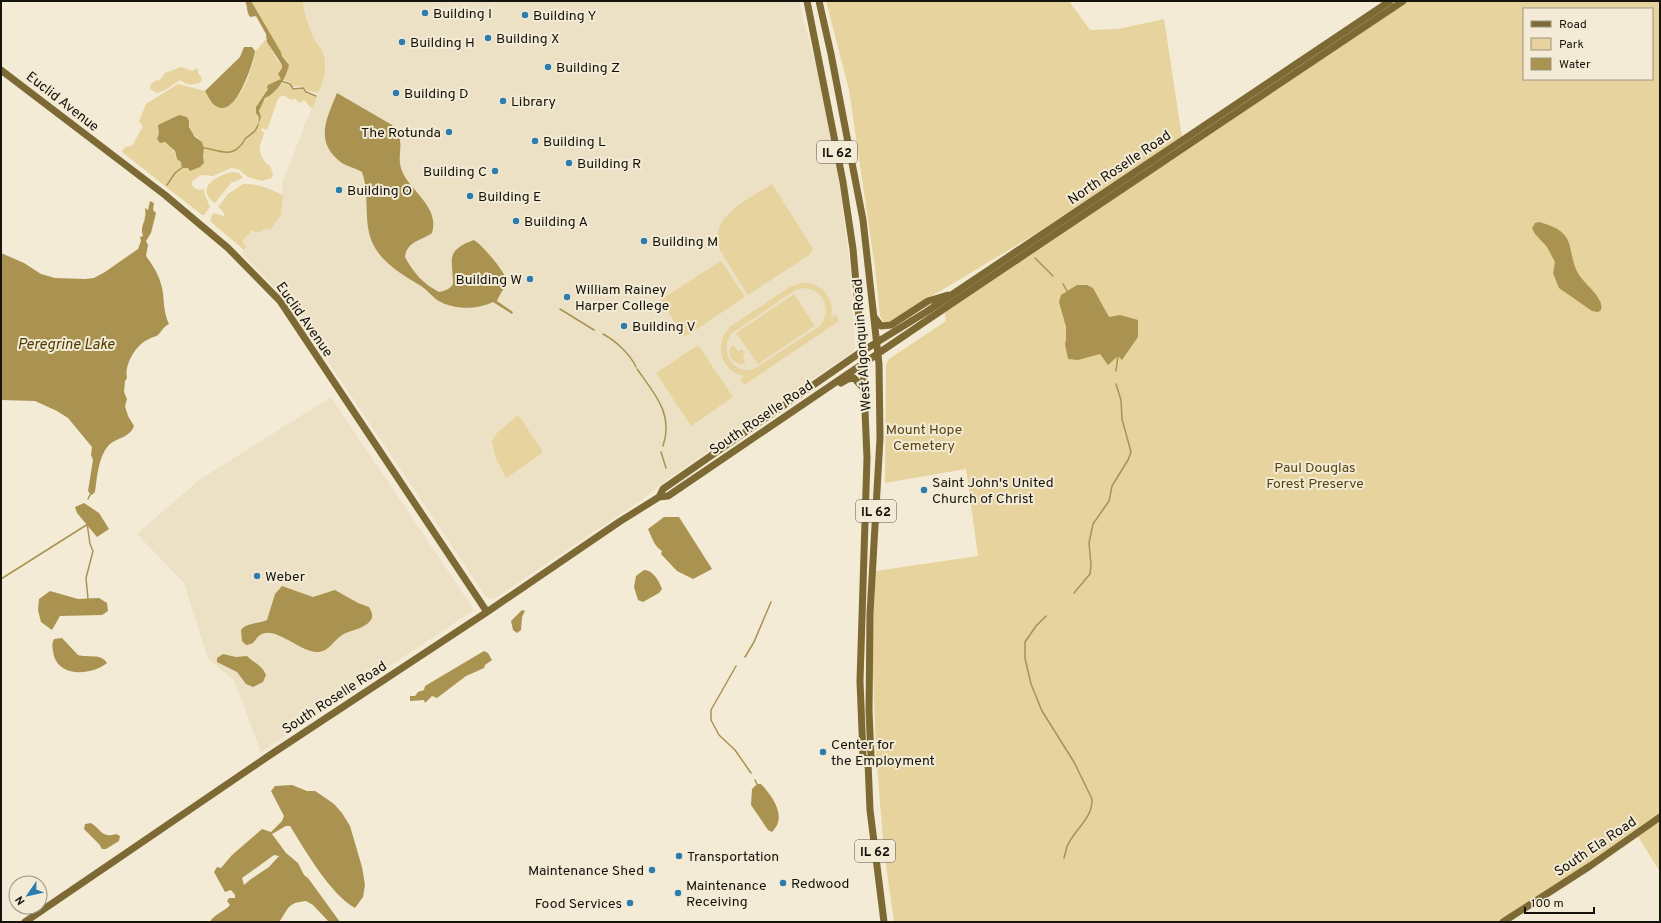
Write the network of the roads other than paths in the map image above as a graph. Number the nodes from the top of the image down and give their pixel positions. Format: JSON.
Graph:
{"nodes":[{"id":1,"x":807,"y":1,"type":"edge"},
{"id":2,"x":819,"y":1,"type":"edge"},
{"id":3,"x":1390,"y":1,"type":"edge"},
{"id":4,"x":1403,"y":1,"type":"edge"},
{"id":5,"x":1,"y":70,"type":"edge"},
{"id":6,"x":954,"y":294,"type":"junction"},
{"id":7,"x":874,"y":317,"type":"junction"},
{"id":8,"x":876,"y":343,"type":"junction"},
{"id":9,"x":861,"y":352,"type":"junction"},
{"id":10,"x":877,"y":355,"type":"junction"},
{"id":11,"x":863,"y":363,"type":"junction"},
{"id":12,"x":865,"y":390,"type":"junction"},
{"id":13,"x":806,"y":402,"type":"junction"},
{"id":14,"x":659,"y":496,"type":"junction"},
{"id":15,"x":487,"y":612,"type":"junction"},
{"id":16,"x":868,"y":762,"type":"junction"},
{"id":17,"x":1660,"y":817,"type":"edge"},
{"id":18,"x":25,"y":922,"type":"edge"},
{"id":19,"x":884,"y":922,"type":"edge"},
{"id":20,"x":1503,"y":922,"type":"edge"}],
"edges":[{"from":1,"to":9,"type":"main road","name":"West Algonquin Road","number":"IL 62"},
{"from":2,"to":7,"type":"main road","name":"West Algonquin Road","number":"IL 62"},
{"from":3,"to":6,"type":"main road","name":"North Roselle Road"},
{"from":4,"to":10,"type":"main road","name":"North Roselle Road"},
{"from":5,"to":15,"type":"main road","name":"Euclid Avenue"},
{"from":6,"to":7,"type":"main road"},
{"from":6,"to":8,"type":"main road","name":"North Roselle Road"},
{"from":7,"to":8,"type":"main road","name":"West Algonquin Road","number":"IL 62"},
{"from":8,"to":9,"type":"main road","name":"North Roselle Road"},
{"from":8,"to":10,"type":"main road","name":"West Algonquin Road","number":"IL 62"},
{"from":9,"to":11,"type":"main road","name":"West Algonquin Road","number":"IL 62"},
{"from":9,"to":14,"type":"main road","name":"South Roselle Road"},
{"from":10,"to":11,"type":"main road","name":"South Roselle Road"},
{"from":10,"to":16,"type":"main road","name":"West Algonquin Road","number":"IL 62"},
{"from":11,"to":12,"type":"main road","name":"West Algonquin Road","number":"IL 62"},
{"from":11,"to":13,"type":"main road","name":"South Roselle Road"},
{"from":12,"to":13,"type":"main road"},
{"from":12,"to":16,"type":"main road","name":"West Algonquin Road","number":"IL 62"},
{"from":13,"to":14,"type":"main road","name":"South Roselle Road"},
{"from":14,"to":15,"type":"main road","name":"South Roselle Road"},
{"from":15,"to":18,"type":"main road","name":"South Roselle Road"},
{"from":16,"to":19,"type":"main road","name":"West Algonquin Road","number":"IL 62"},
{"from":17,"to":20,"type":"main road","name":"South Ela Road"}]}
